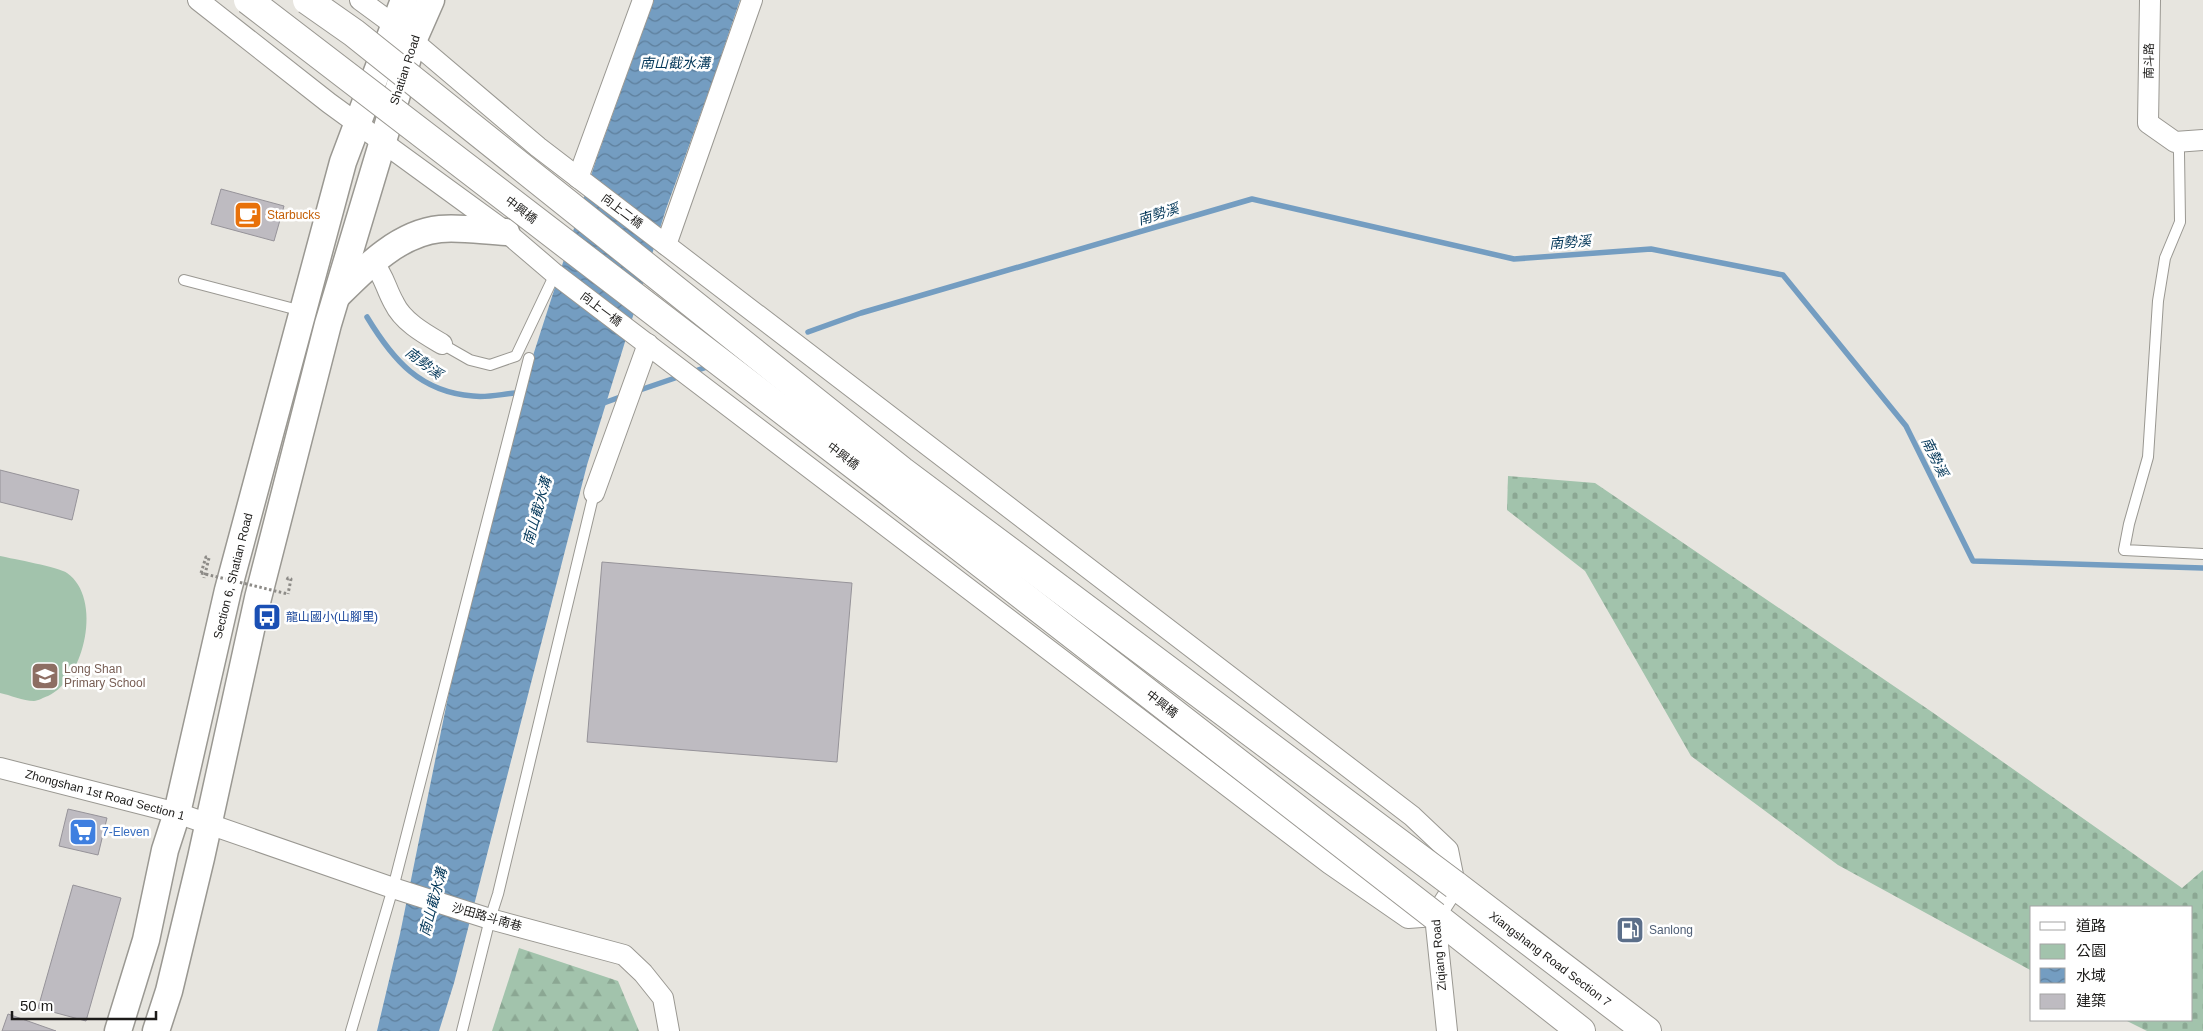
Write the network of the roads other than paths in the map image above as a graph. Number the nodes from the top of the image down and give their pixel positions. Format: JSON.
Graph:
{"nodes":[{"id":1,"x":197,"y":0,"type":"edge"},
{"id":2,"x":248,"y":0,"type":"edge"},
{"id":3,"x":308,"y":0,"type":"edge"},
{"id":4,"x":360,"y":0,"type":"edge"},
{"id":5,"x":404,"y":0,"type":"edge"},
{"id":6,"x":431,"y":0,"type":"edge"},
{"id":7,"x":643,"y":0,"type":"edge"},
{"id":8,"x":752,"y":0,"type":"edge"},
{"id":9,"x":2150,"y":0,"type":"edge"},
{"id":10,"x":404,"y":33,"type":"junction"},
{"id":11,"x":357,"y":122,"type":"junction"},
{"id":12,"x":2203,"y":140,"type":"edge"},
{"id":13,"x":383,"y":141,"type":"junction"},
{"id":14,"x":2175,"y":142,"type":"junction"},
{"id":15,"x":578,"y":178,"type":"junction"},
{"id":16,"x":506,"y":232,"type":"junction"},
{"id":17,"x":666,"y":245,"type":"junction"},
{"id":18,"x":372,"y":261,"type":"junction"},
{"id":19,"x":555,"y":274,"type":"junction"},
{"id":20,"x":184,"y":280,"type":"dead end"},
{"id":21,"x":335,"y":298,"type":"junction"},
{"id":22,"x":303,"y":312,"type":"junction"},
{"id":23,"x":442,"y":344,"type":"joint"},
{"id":24,"x":647,"y":345,"type":"junction"},
{"id":25,"x":529,"y":358,"type":"dead end"},
{"id":26,"x":594,"y":493,"type":"joint"},
{"id":27,"x":2203,"y":554,"type":"edge"},
{"id":28,"x":0,"y":768,"type":"edge"},
{"id":29,"x":177,"y":812,"type":"junction"},
{"id":30,"x":209,"y":823,"type":"junction"},
{"id":31,"x":1455,"y":885,"type":"junction"},
{"id":32,"x":394,"y":888,"type":"junction"},
{"id":33,"x":1434,"y":916,"type":"junction"},
{"id":34,"x":490,"y":919,"type":"junction"},
{"id":35,"x":118,"y":1031,"type":"edge"},
{"id":36,"x":156,"y":1031,"type":"edge"},
{"id":37,"x":351,"y":1031,"type":"edge"},
{"id":38,"x":462,"y":1031,"type":"edge"},
{"id":39,"x":670,"y":1031,"type":"edge"},
{"id":40,"x":1447,"y":1031,"type":"edge"},
{"id":41,"x":1581,"y":1031,"type":"edge"},
{"id":42,"x":1647,"y":1031,"type":"edge"}],
"edges":[{"from":1,"to":11,"type":"street"},
{"from":2,"to":33,"type":"main road","name":"中興橋","bridge":true},
{"from":3,"to":31,"type":"main road","name":"中興橋","bridge":true},
{"from":4,"to":10,"type":"street","name":"向上二橋"},
{"from":5,"to":10,"type":"street","name":"Shatian Road"},
{"from":6,"to":10,"type":"street","name":"Shatian Road"},
{"from":7,"to":15,"type":"street"},
{"from":8,"to":17,"type":"street"},
{"from":9,"to":14,"type":"street","name":"南斗路"},
{"from":10,"to":11,"type":"street","name":"Shatian Road"},
{"from":10,"to":13,"type":"street","name":"Shatian Road"},
{"from":10,"to":15,"type":"street","name":"向上二橋"},
{"from":11,"to":13,"type":"street"},
{"from":11,"to":22,"type":"street","name":"Section 6, Shatian Road"},
{"from":12,"to":14,"type":"street"},
{"from":13,"to":16,"type":"street"},
{"from":13,"to":21,"type":"street"},
{"from":14,"to":27,"type":"lane"},
{"from":15,"to":17,"type":"street","name":"向上二橋"},
{"from":16,"to":18,"type":"street"},
{"from":16,"to":19,"type":"street"},
{"from":17,"to":31,"type":"street","name":"向上二橋"},
{"from":18,"to":21,"type":"street"},
{"from":18,"to":23,"type":"street"},
{"from":19,"to":23,"type":"lane"},
{"from":19,"to":24,"type":"street","name":"向上一橋"},
{"from":20,"to":22,"type":"lane"},
{"from":21,"to":30,"type":"street"},
{"from":22,"to":29,"type":"street","name":"Section 6, Shatian Road"},
{"from":24,"to":26,"type":"street"},
{"from":24,"to":33,"type":"street","name":"向上一橋"},
{"from":25,"to":32,"type":"lane"},
{"from":26,"to":34,"type":"lane"},
{"from":28,"to":29,"type":"street","name":"Zhongshan 1st Road Section 1"},
{"from":29,"to":30,"type":"street","name":"Zhongshan 1st Road Section 1"},
{"from":29,"to":35,"type":"street","name":"Section 6, Shatian Road"},
{"from":30,"to":32,"type":"street","name":"沙田路斗南巷"},
{"from":30,"to":36,"type":"street"},
{"from":31,"to":33,"type":"street","name":"Ziqiang Road"},
{"from":31,"to":42,"type":"main road","name":"Xiangshang Road Section 7"},
{"from":32,"to":34,"type":"street","name":"沙田路斗南巷"},
{"from":32,"to":37,"type":"lane"},
{"from":33,"to":40,"type":"street","name":"Ziqiang Road"},
{"from":33,"to":41,"type":"main road"},
{"from":34,"to":38,"type":"lane"},
{"from":34,"to":39,"type":"street","name":"沙田路斗南巷"}]}
